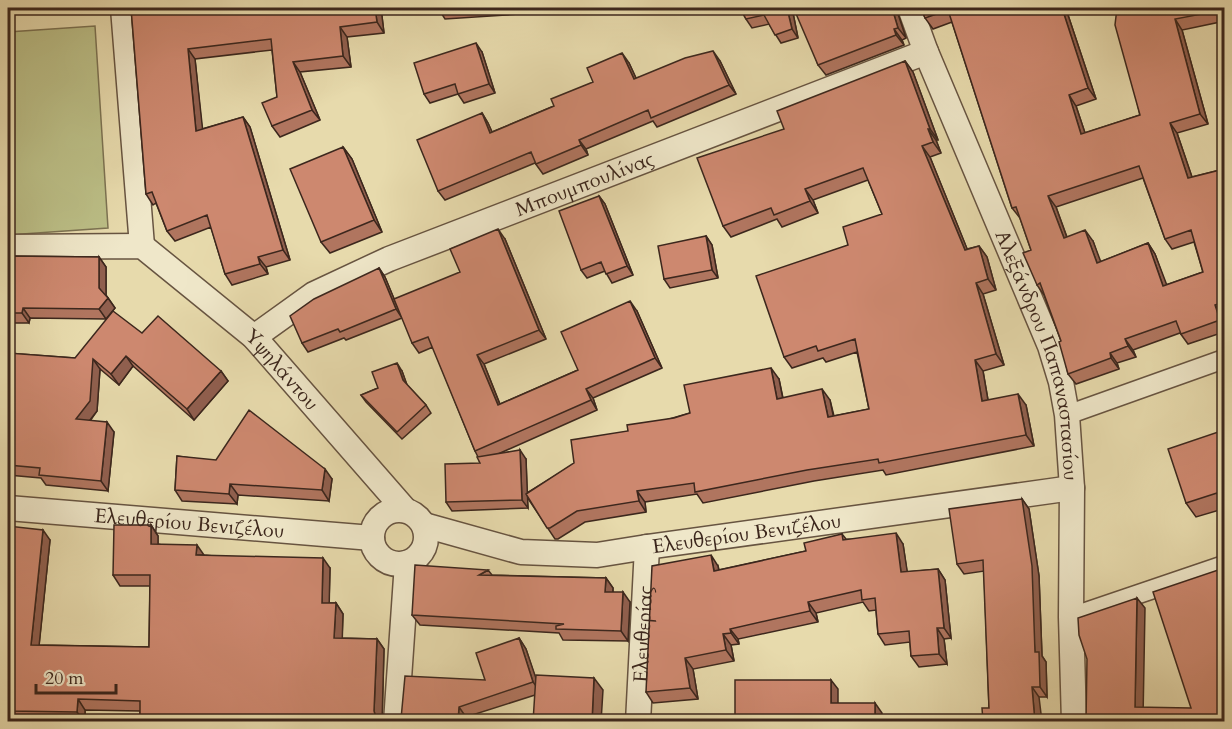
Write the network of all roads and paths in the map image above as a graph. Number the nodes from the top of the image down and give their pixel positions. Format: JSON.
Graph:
{"nodes":[{"id":1,"x":123,"y":8,"type":"edge"},
{"id":2,"x":910,"y":8,"type":"edge"},
{"id":3,"x":926,"y":52,"type":"junction"},
{"id":4,"x":142,"y":246,"type":"junction"},
{"id":5,"x":8,"y":247,"type":"edge"},
{"id":6,"x":254,"y":337,"type":"junction"},
{"id":7,"x":1224,"y":359,"type":"edge"},
{"id":8,"x":1067,"y":415,"type":"junction"},
{"id":9,"x":1072,"y":488,"type":"junction"},
{"id":10,"x":8,"y":508,"type":"edge"},
{"id":11,"x":405,"y":510,"type":"junction"},
{"id":12,"x":424,"y":525,"type":"junction"},
{"id":13,"x":372,"y":538,"type":"junction"},
{"id":14,"x":647,"y":547,"type":"junction"},
{"id":15,"x":408,"y":563,"type":"junction"},
{"id":16,"x":1224,"y":565,"type":"edge"},
{"id":17,"x":1071,"y":617,"type":"junction"},
{"id":18,"x":396,"y":722,"type":"edge"},
{"id":19,"x":638,"y":722,"type":"edge"},
{"id":20,"x":1074,"y":722,"type":"edge"}],
"edges":[{"from":1,"to":4,"type":"street"},
{"from":2,"to":3,"type":"street","name":"Αλεξάνδρου Παπαναστασίου"},
{"from":3,"to":6,"type":"street","name":"Μπουμπουλίνας"},
{"from":3,"to":8,"type":"street","name":"Αλεξάνδρου Παπαναστασίου"},
{"from":4,"to":5,"type":"street"},
{"from":4,"to":6,"type":"street","name":"Υψηλάντου"},
{"from":6,"to":11,"type":"street","name":"Υψηλάντου"},
{"from":7,"to":8,"type":"street"},
{"from":8,"to":9,"type":"street","name":"Αλεξάνδρου Παπαναστασίου"},
{"from":9,"to":14,"type":"street","name":"Ελευθερίου Βενιζέλου"},
{"from":9,"to":17,"type":"street","name":"Αλεξάνδρου Παπαναστασίου"},
{"from":10,"to":13,"type":"street","name":"Ελευθερίου Βενιζέλου"},
{"from":11,"to":12,"type":"street"},
{"from":11,"to":13,"type":"street"},
{"from":12,"to":14,"type":"street","name":"Ελευθερίου Βενιζέλου"},
{"from":12,"to":15,"type":"street"},
{"from":13,"to":15,"type":"street"},
{"from":14,"to":19,"type":"street","name":"Ελευθερίας"},
{"from":15,"to":18,"type":"street"},
{"from":16,"to":17,"type":"street"},
{"from":17,"to":20,"type":"street","name":"Αλεξάνδρου Παπαναστασίου"}]}
